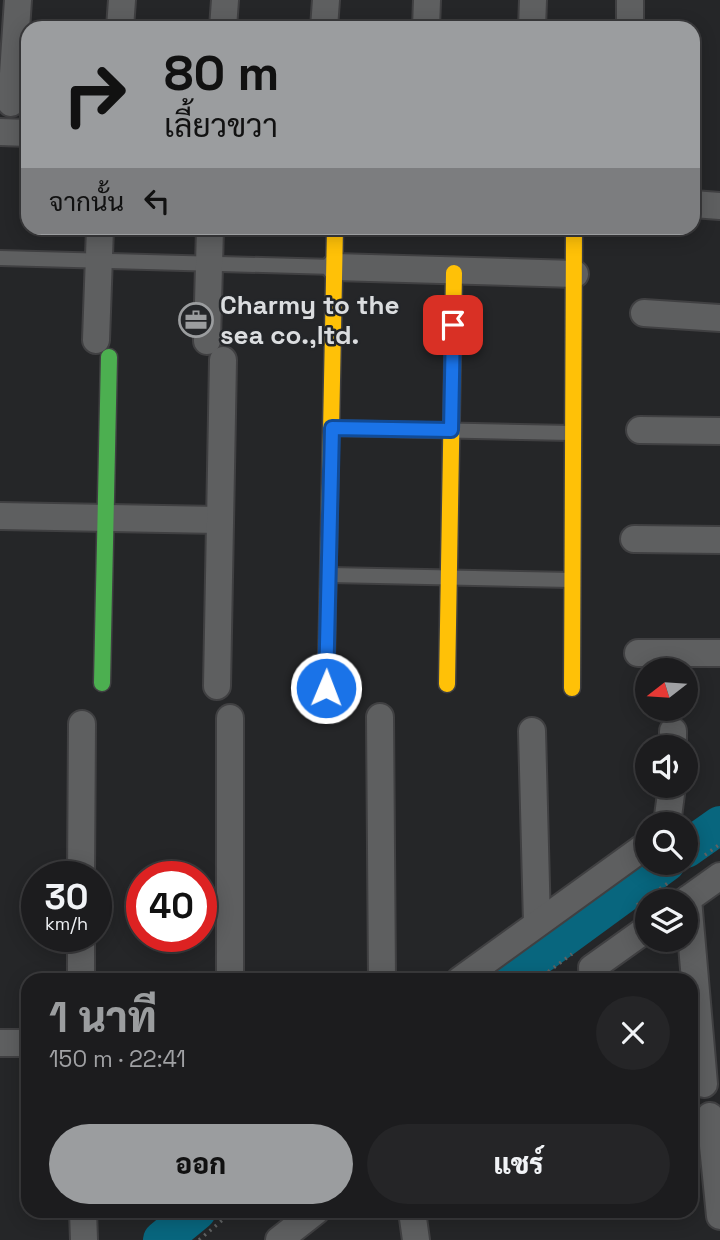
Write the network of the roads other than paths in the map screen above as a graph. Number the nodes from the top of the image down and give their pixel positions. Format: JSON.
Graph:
{"nodes":[{"id":1,"x":18,"y":0,"type":"edge"},
{"id":2,"x":122,"y":0,"type":"edge"},
{"id":3,"x":225,"y":0,"type":"edge"},
{"id":4,"x":326,"y":0,"type":"edge"},
{"id":5,"x":427,"y":0,"type":"edge"},
{"id":6,"x":533,"y":0,"type":"edge"},
{"id":7,"x":630,"y":0,"type":"edge"},
{"id":8,"x":120,"y":21,"type":"edge"},
{"id":9,"x":224,"y":21,"type":"edge"},
{"id":10,"x":324,"y":21,"type":"edge"},
{"id":11,"x":426,"y":21,"type":"edge"},
{"id":12,"x":532,"y":21,"type":"edge"},
{"id":13,"x":630,"y":21,"type":"edge"},
{"id":14,"x":11,"y":103,"type":"dead end"},
{"id":15,"x":0,"y":132,"type":"edge"},
{"id":16,"x":21,"y":133,"type":"edge"},
{"id":17,"x":700,"y":205,"type":"edge"},
{"id":18,"x":720,"y":206,"type":"edge"},
{"id":19,"x":100,"y":235,"type":"edge"},
{"id":20,"x":210,"y":235,"type":"edge"},
{"id":21,"x":335,"y":235,"type":"edge"},
{"id":22,"x":575,"y":235,"type":"edge"},
{"id":23,"x":0,"y":258,"type":"edge"},
{"id":24,"x":99,"y":261,"type":"junction"},
{"id":25,"x":209,"y":263,"type":"junction"},
{"id":26,"x":335,"y":267,"type":"junction"},
{"id":27,"x":454,"y":273,"type":"junction"},
{"id":28,"x":575,"y":274,"type":"junction"},
{"id":29,"x":644,"y":313,"type":"dead end"},
{"id":30,"x":720,"y":318,"type":"edge"},
{"id":31,"x":102,"y":349,"type":"joint"},
{"id":32,"x":332,"y":428,"type":"junction"},
{"id":33,"x":451,"y":430,"type":"junction"},
{"id":34,"x":639,"y":430,"type":"dead end"},
{"id":35,"x":720,"y":432,"type":"edge"},
{"id":36,"x":573,"y":433,"type":"junction"},
{"id":37,"x":0,"y":516,"type":"edge"},
{"id":38,"x":106,"y":518,"type":"junction"},
{"id":39,"x":219,"y":520,"type":"junction"},
{"id":40,"x":634,"y":539,"type":"dead end"},
{"id":41,"x":720,"y":540,"type":"edge"},
{"id":42,"x":329,"y":575,"type":"junction"},
{"id":43,"x":449,"y":579,"type":"junction"},
{"id":44,"x":573,"y":580,"type":"junction"},
{"id":45,"x":638,"y":653,"type":"dead end"},
{"id":46,"x":720,"y":653,"type":"edge"},
{"id":47,"x":102,"y":683,"type":"dead end"},
{"id":48,"x":447,"y":684,"type":"dead end"},
{"id":49,"x":217,"y":686,"type":"dead end"},
{"id":50,"x":326,"y":688,"type":"dead end"},
{"id":51,"x":572,"y":688,"type":"dead end"},
{"id":52,"x":380,"y":717,"type":"dead end"},
{"id":53,"x":230,"y":718,"type":"dead end"},
{"id":54,"x":82,"y":724,"type":"dead end"},
{"id":55,"x":531,"y":731,"type":"dead end"},
{"id":56,"x":635,"y":853,"type":"edge"},
{"id":57,"x":81,"y":861,"type":"edge"},
{"id":58,"x":720,"y":876,"type":"edge"},
{"id":59,"x":698,"y":892,"type":"edge"},
{"id":60,"x":537,"y":923,"type":"junction"},
{"id":61,"x":635,"y":937,"type":"edge"},
{"id":62,"x":81,"y":952,"type":"edge"},
{"id":63,"x":692,"y":952,"type":"edge"},
{"id":64,"x":80,"y":973,"type":"edge"},
{"id":65,"x":230,"y":973,"type":"edge"},
{"id":66,"x":382,"y":973,"type":"edge"},
{"id":67,"x":469,"y":973,"type":"edge"},
{"id":68,"x":592,"y":973,"type":"edge"},
{"id":69,"x":694,"y":973,"type":"edge"},
{"id":70,"x":698,"y":1012,"type":"edge"},
{"id":71,"x":0,"y":1043,"type":"edge"},
{"id":72,"x":21,"y":1043,"type":"edge"},
{"id":73,"x":705,"y":1083,"type":"edge"},
{"id":74,"x":710,"y":1116,"type":"dead end"},
{"id":75,"x":720,"y":1216,"type":"edge"},
{"id":76,"x":83,"y":1218,"type":"edge"},
{"id":77,"x":412,"y":1218,"type":"edge"},
{"id":78,"x":310,"y":1223,"type":"edge"},
{"id":79,"x":84,"y":1240,"type":"edge"},
{"id":80,"x":279,"y":1240,"type":"edge"},
{"id":81,"x":416,"y":1240,"type":"edge"}],
"edges":[{"from":1,"to":14,"type":"street"},
{"from":2,"to":8,"type":"street"},
{"from":3,"to":9,"type":"street"},
{"from":4,"to":10,"type":"street"},
{"from":5,"to":11,"type":"street"},
{"from":6,"to":12,"type":"street"},
{"from":7,"to":13,"type":"street"},
{"from":15,"to":16,"type":"street"},
{"from":17,"to":18,"type":"street"},
{"from":19,"to":24,"type":"street"},
{"from":20,"to":25,"type":"street"},
{"from":21,"to":26,"type":"street"},
{"from":22,"to":28,"type":"street"},
{"from":23,"to":24,"type":"lane"},
{"from":24,"to":25,"type":"lane"},
{"from":24,"to":31,"type":"street"},
{"from":25,"to":26,"type":"lane"},
{"from":25,"to":39,"type":"street"},
{"from":26,"to":27,"type":"street"},
{"from":26,"to":32,"type":"street"},
{"from":27,"to":28,"type":"street"},
{"from":27,"to":33,"type":"street"},
{"from":28,"to":36,"type":"street"},
{"from":29,"to":30,"type":"street"},
{"from":31,"to":38,"type":"street"},
{"from":32,"to":33,"type":"lane"},
{"from":32,"to":42,"type":"street"},
{"from":33,"to":36,"type":"lane"},
{"from":33,"to":43,"type":"street"},
{"from":34,"to":35,"type":"street"},
{"from":36,"to":44,"type":"street"},
{"from":37,"to":38,"type":"street"},
{"from":38,"to":39,"type":"street"},
{"from":38,"to":47,"type":"street"},
{"from":39,"to":49,"type":"street"},
{"from":40,"to":41,"type":"street"},
{"from":42,"to":43,"type":"lane"},
{"from":42,"to":50,"type":"street"},
{"from":43,"to":44,"type":"lane"},
{"from":43,"to":48,"type":"street"},
{"from":44,"to":51,"type":"street"},
{"from":45,"to":46,"type":"street"},
{"from":52,"to":66,"type":"street"},
{"from":53,"to":65,"type":"street"},
{"from":54,"to":57,"type":"street"},
{"from":55,"to":60,"type":"street"},
{"from":56,"to":60,"type":"street"},
{"from":58,"to":59,"type":"street"},
{"from":60,"to":67,"type":"street"},
{"from":61,"to":68,"type":"street"},
{"from":62,"to":64,"type":"street"},
{"from":63,"to":69,"type":"street"},
{"from":70,"to":73,"type":"street"},
{"from":71,"to":72,"type":"street"},
{"from":74,"to":75,"type":"street"},
{"from":76,"to":79,"type":"street"},
{"from":77,"to":81,"type":"street"},
{"from":78,"to":80,"type":"street"}]}
